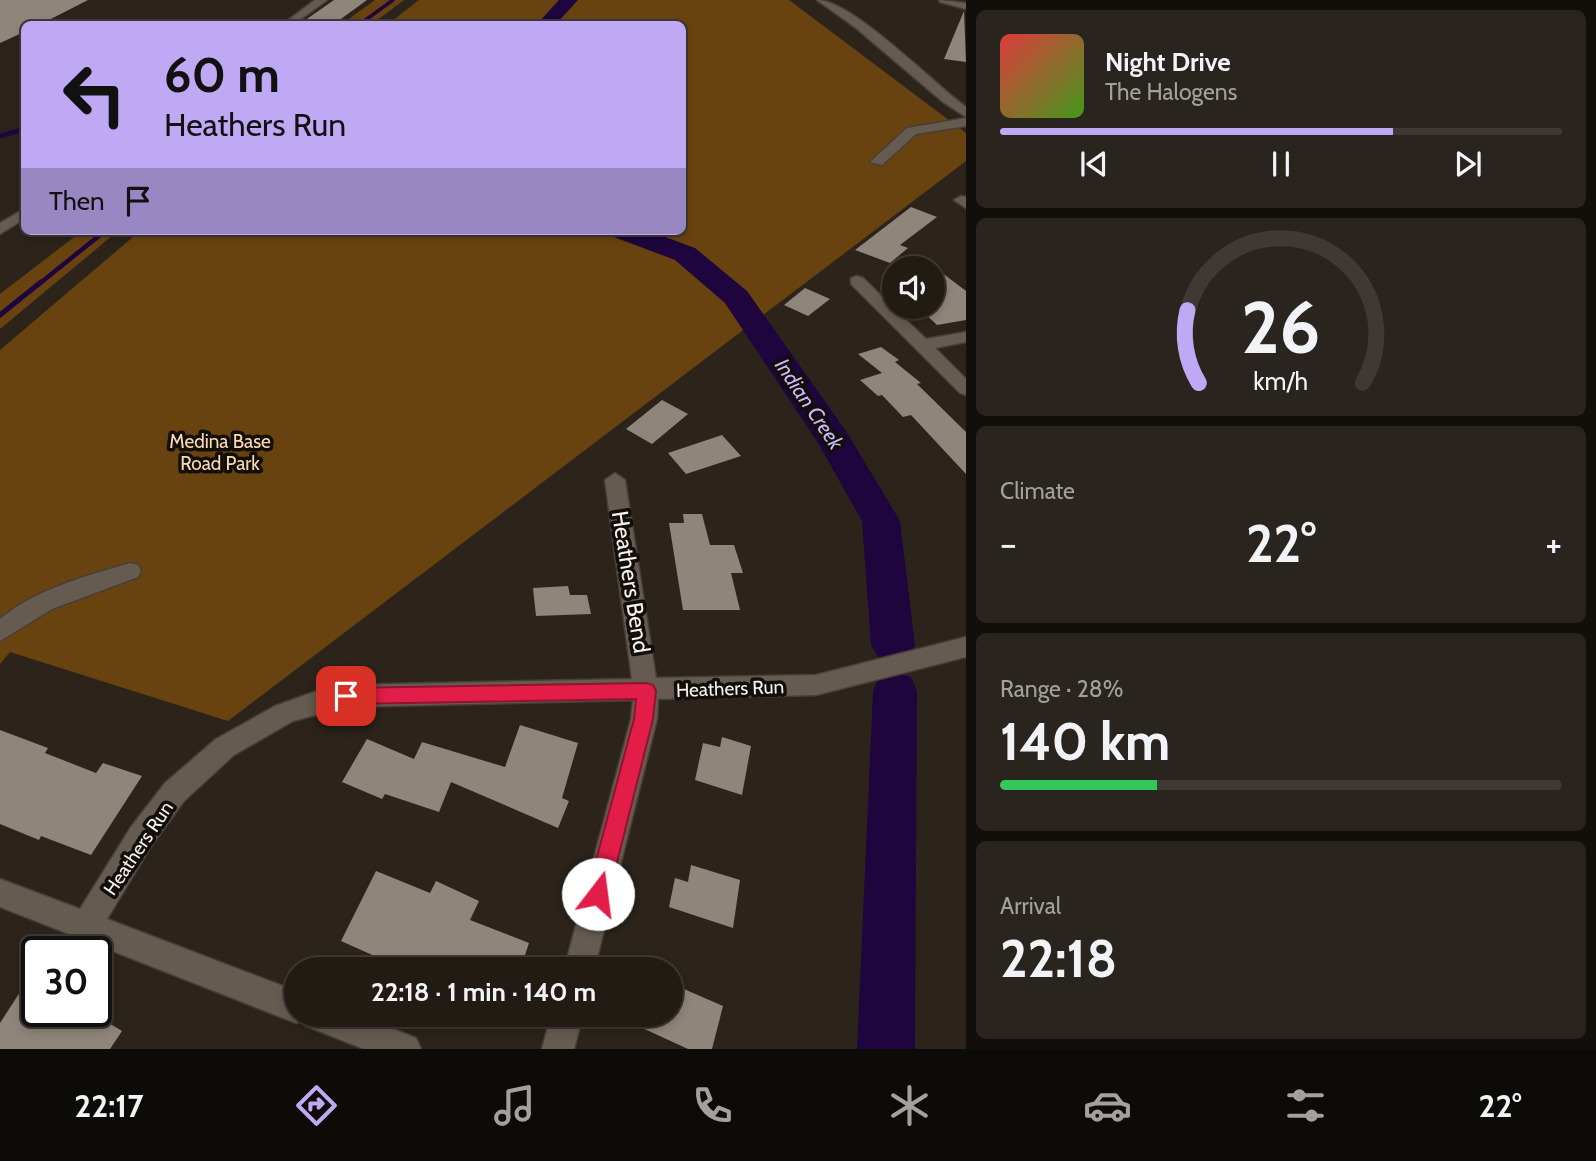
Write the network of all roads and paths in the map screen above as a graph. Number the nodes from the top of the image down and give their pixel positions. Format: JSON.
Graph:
{"nodes":[{"id":1,"x":322,"y":0,"type":"edge"},
{"id":2,"x":821,"y":0,"type":"edge"},
{"id":3,"x":944,"y":0,"type":"edge"},
{"id":4,"x":966,"y":6,"type":"edge"},
{"id":5,"x":292,"y":21,"type":"edge"},
{"id":6,"x":966,"y":113,"type":"edge"},
{"id":7,"x":966,"y":122,"type":"edge"},
{"id":8,"x":877,"y":162,"type":"dead end"},
{"id":9,"x":21,"y":215,"type":"edge"},
{"id":10,"x":0,"y":230,"type":"edge"},
{"id":11,"x":857,"y":281,"type":"dead end"},
{"id":12,"x":966,"y":337,"type":"edge"},
{"id":13,"x":922,"y":345,"type":"junction"},
{"id":14,"x":966,"y":389,"type":"edge"},
{"id":15,"x":615,"y":480,"type":"dead end"},
{"id":16,"x":130,"y":571,"type":"dead end"},
{"id":17,"x":0,"y":632,"type":"edge"},
{"id":18,"x":966,"y":647,"type":"edge"},
{"id":19,"x":646,"y":691,"type":"junction"},
{"id":20,"x":0,"y":893,"type":"edge"},
{"id":21,"x":86,"y":926,"type":"junction"},
{"id":22,"x":582,"y":957,"type":"edge"},
{"id":23,"x":284,"y":1002,"type":"edge"},
{"id":24,"x":348,"y":1027,"type":"edge"},
{"id":25,"x":564,"y":1027,"type":"edge"},
{"id":26,"x":405,"y":1049,"type":"edge"},
{"id":27,"x":558,"y":1049,"type":"edge"}],
"edges":[{"from":1,"to":5,"type":"street"},
{"from":2,"to":6,"type":"street"},
{"from":3,"to":4,"type":"street"},
{"from":7,"to":8,"type":"street"},
{"from":9,"to":10,"type":"street"},
{"from":11,"to":13,"type":"street"},
{"from":12,"to":13,"type":"street"},
{"from":13,"to":14,"type":"street"},
{"from":15,"to":19,"type":"street","name":"Heathers Bend"},
{"from":16,"to":17,"type":"street"},
{"from":18,"to":19,"type":"street","name":"Heathers Run"},
{"from":19,"to":21,"type":"street","name":"Heathers Run"},
{"from":19,"to":22,"type":"street","name":"Heathers Bend"},
{"from":20,"to":21,"type":"street"},
{"from":21,"to":23,"type":"street"},
{"from":24,"to":26,"type":"street"},
{"from":25,"to":27,"type":"street"}]}
